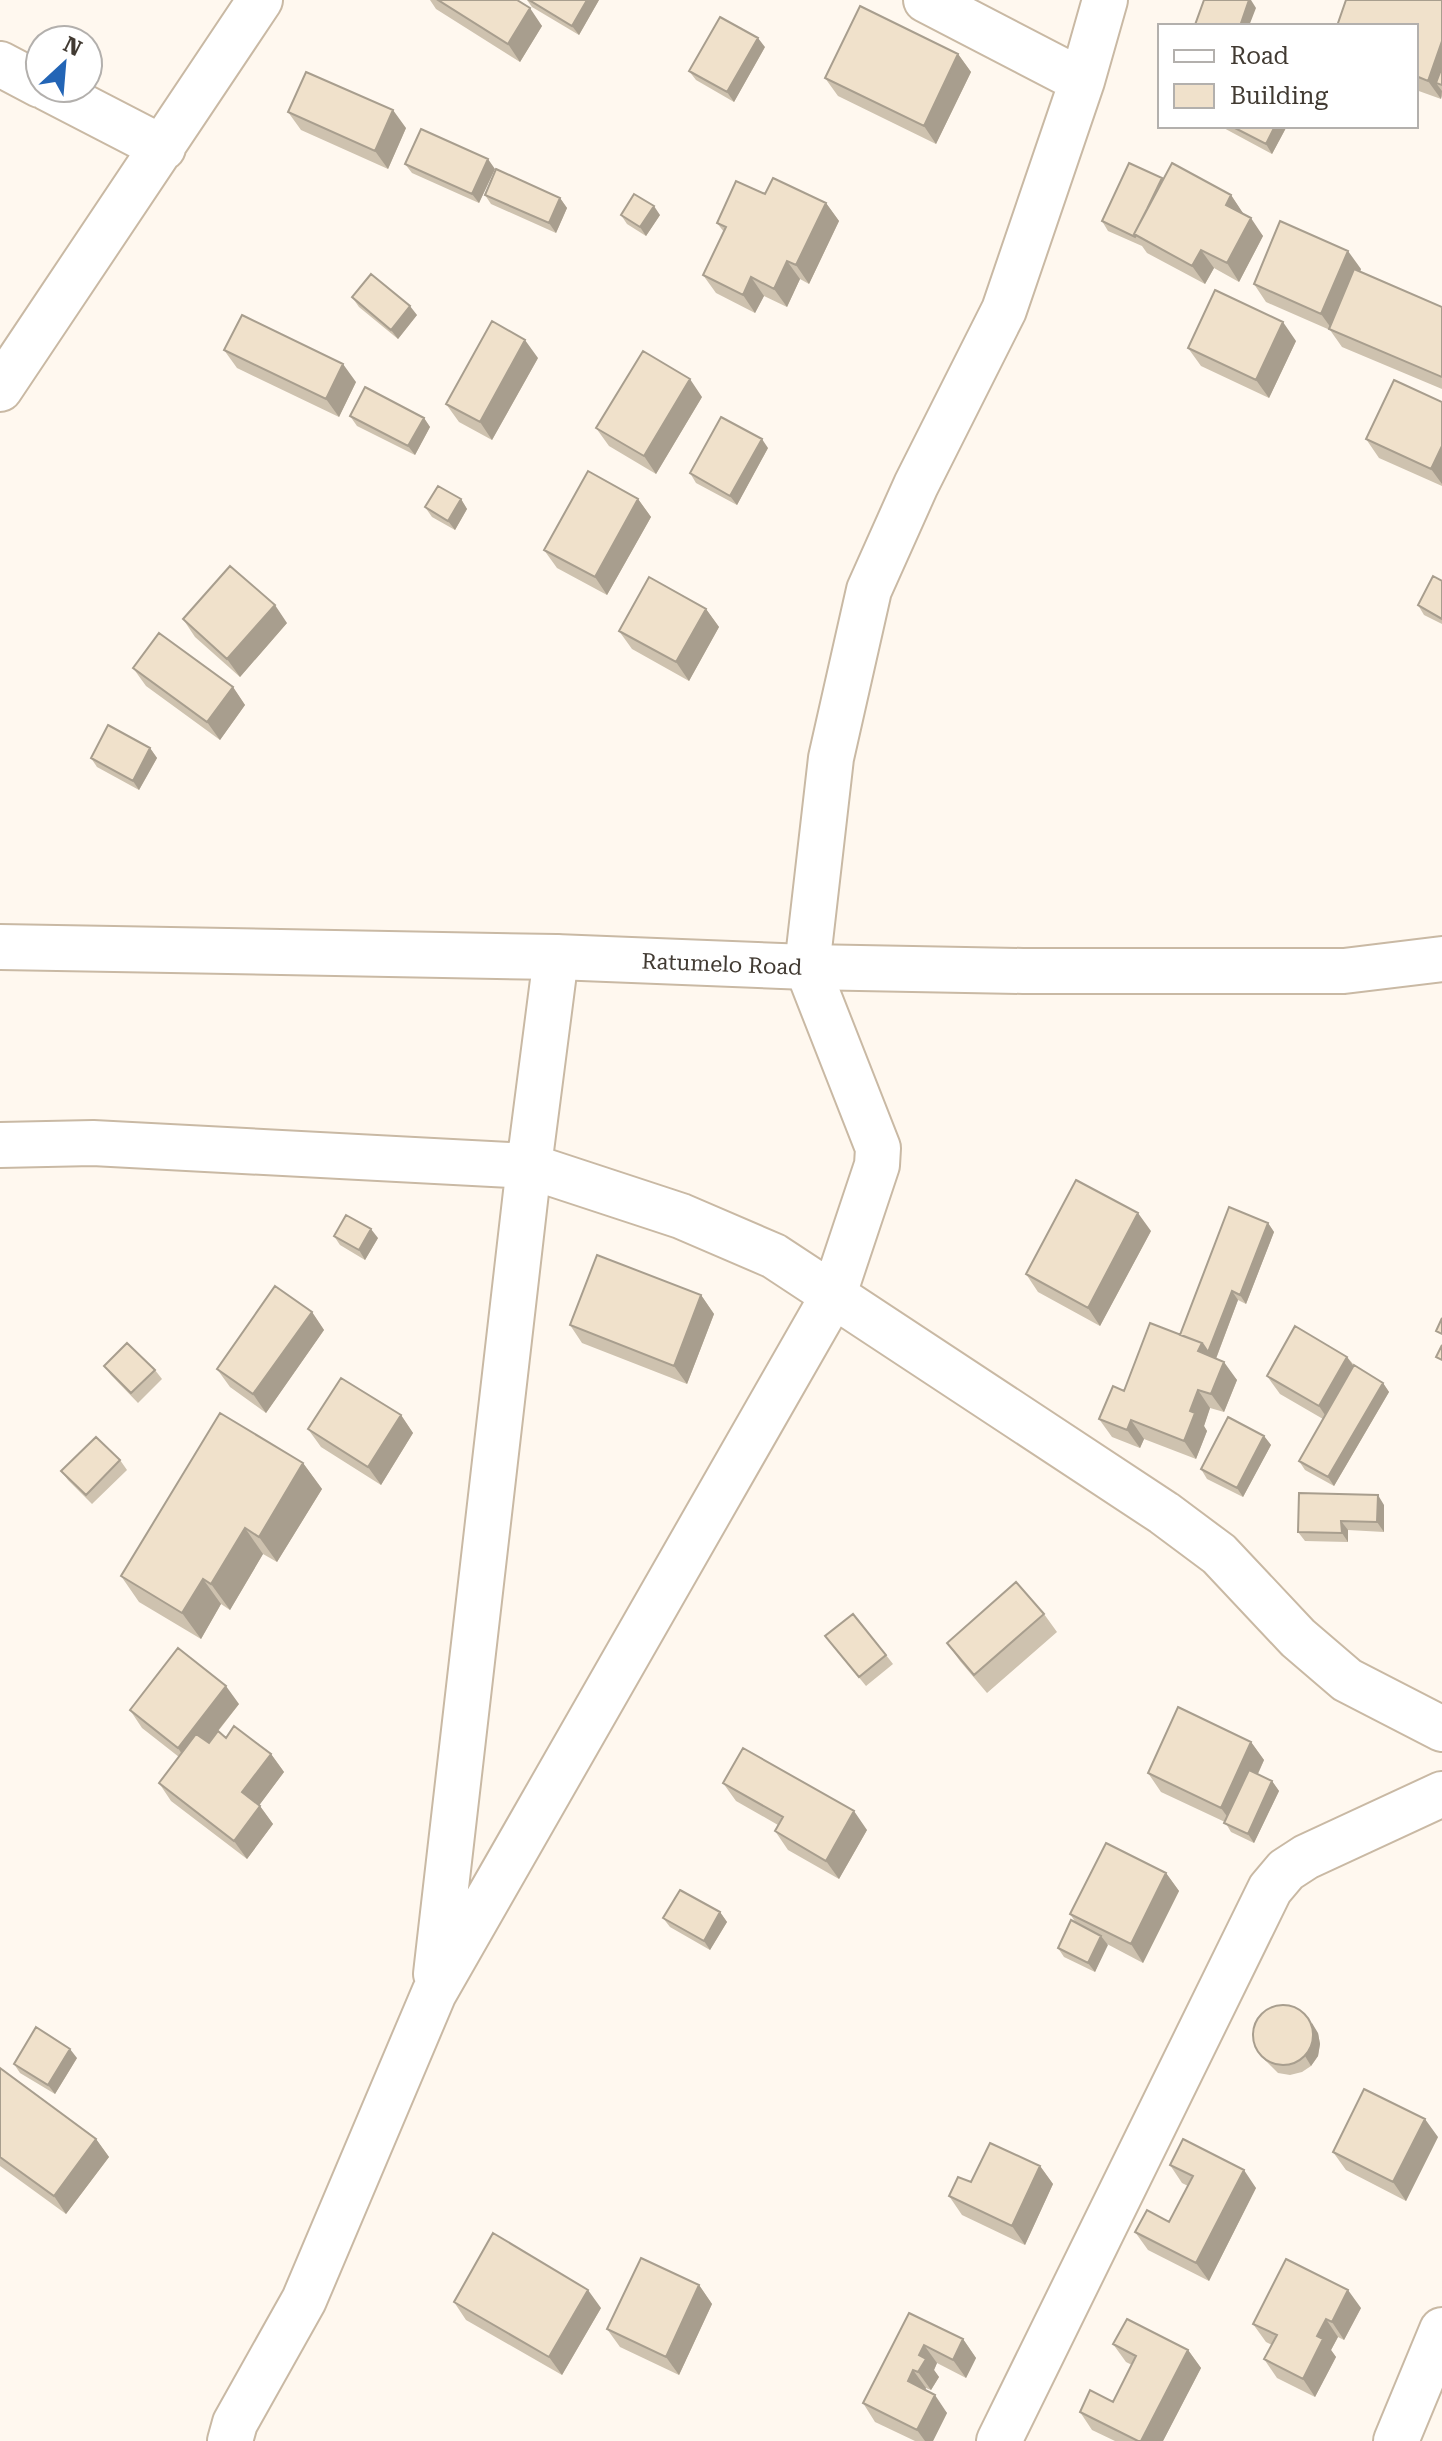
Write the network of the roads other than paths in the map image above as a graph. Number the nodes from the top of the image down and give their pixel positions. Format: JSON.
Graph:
{"nodes":[{"id":1,"x":260,"y":0,"type":"edge"},
{"id":2,"x":926,"y":0,"type":"edge"},
{"id":3,"x":1105,"y":0,"type":"edge"},
{"id":4,"x":0,"y":64,"type":"edge"},
{"id":5,"x":24,"y":77,"type":"edge"},
{"id":6,"x":1082,"y":81,"type":"junction"},
{"id":7,"x":78,"y":104,"type":"edge"},
{"id":8,"x":163,"y":148,"type":"junction"},
{"id":9,"x":0,"y":389,"type":"edge"},
{"id":10,"x":0,"y":947,"type":"edge"},
{"id":11,"x":556,"y":957,"type":"junction"},
{"id":12,"x":1442,"y":959,"type":"edge"},
{"id":13,"x":807,"y":967,"type":"junction"},
{"id":14,"x":0,"y":1145,"type":"edge"},
{"id":15,"x":529,"y":1166,"type":"junction"},
{"id":16,"x":834,"y":1294,"type":"junction"},
{"id":17,"x":1442,"y":1729,"type":"edge"},
{"id":18,"x":1442,"y":1794,"type":"edge"},
{"id":19,"x":434,"y":1993,"type":"junction"},
{"id":20,"x":1442,"y":2330,"type":"edge"},
{"id":21,"x":230,"y":2441,"type":"edge"},
{"id":22,"x":999,"y":2441,"type":"edge"},
{"id":23,"x":1396,"y":2441,"type":"edge"}],
"edges":[{"from":1,"to":8,"type":"street"},
{"from":2,"to":6,"type":"street"},
{"from":3,"to":6,"type":"street"},
{"from":4,"to":5,"type":"street"},
{"from":6,"to":13,"type":"street"},
{"from":7,"to":8,"type":"street"},
{"from":8,"to":9,"type":"street"},
{"from":10,"to":11,"type":"street","name":"Ratumelo Road"},
{"from":11,"to":13,"type":"street","name":"Ratumelo Road"},
{"from":11,"to":15,"type":"street"},
{"from":12,"to":13,"type":"street","name":"Ratumelo Road"},
{"from":13,"to":16,"type":"street"},
{"from":14,"to":15,"type":"street"},
{"from":15,"to":16,"type":"street"},
{"from":15,"to":19,"type":"street"},
{"from":16,"to":17,"type":"street"},
{"from":16,"to":19,"type":"street"},
{"from":18,"to":22,"type":"street"},
{"from":19,"to":21,"type":"street"},
{"from":20,"to":23,"type":"street"}]}
